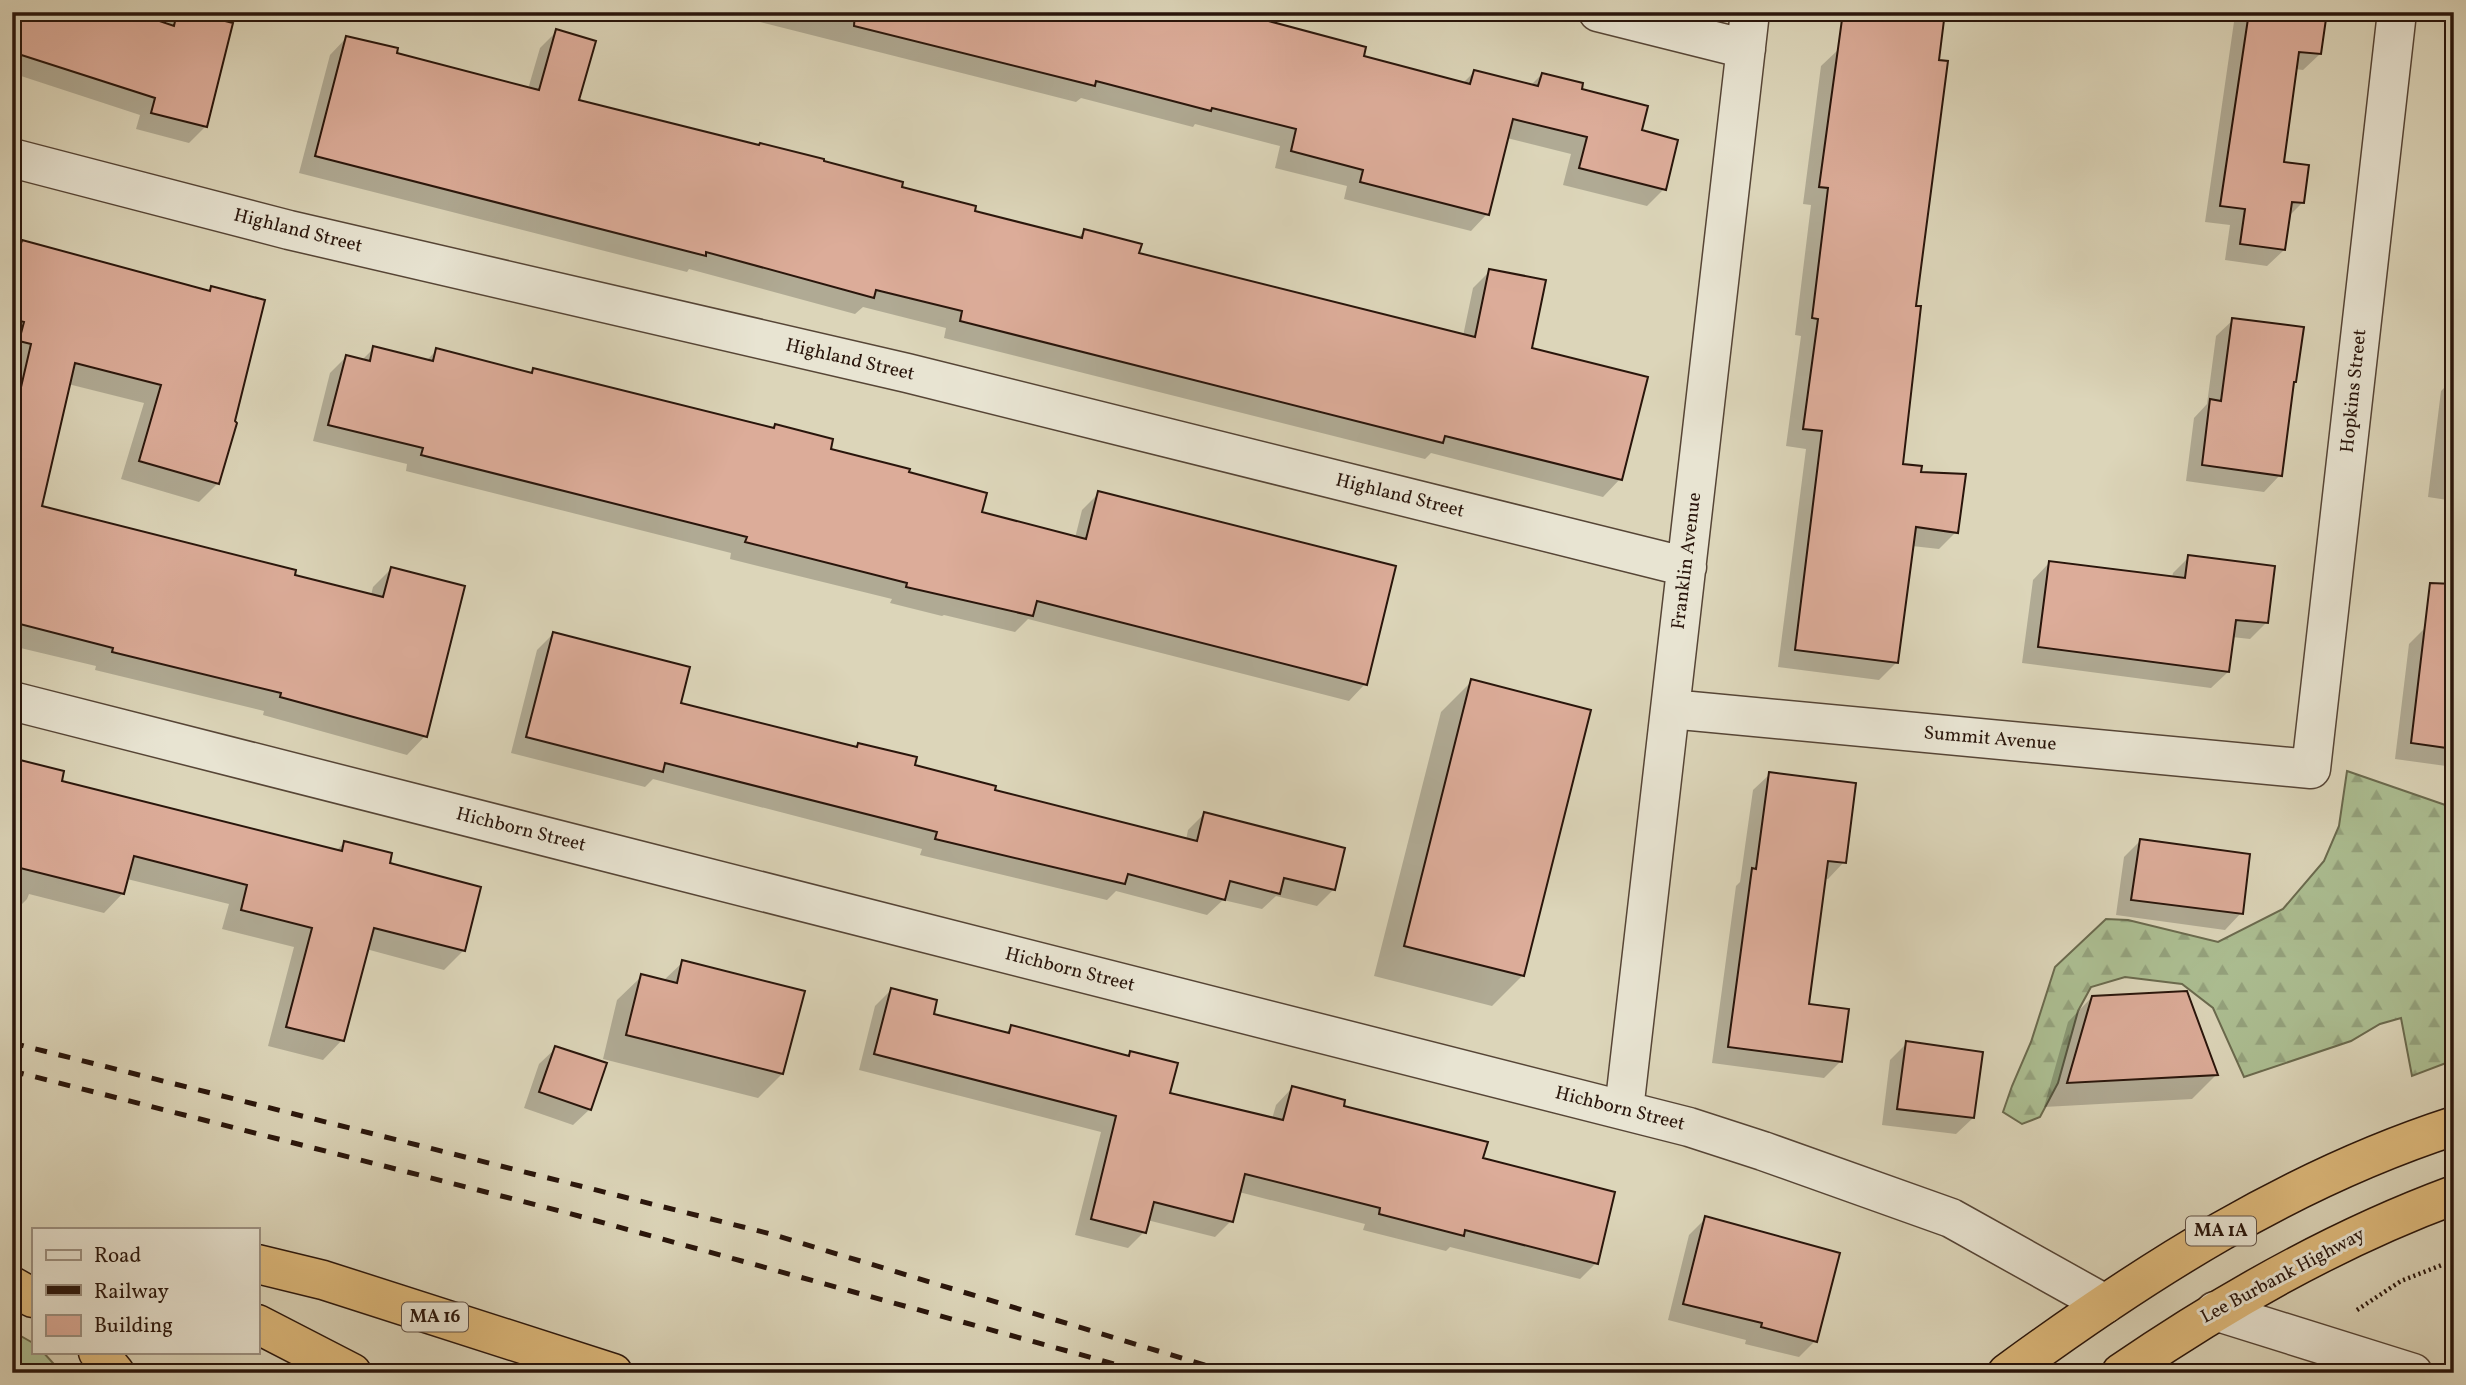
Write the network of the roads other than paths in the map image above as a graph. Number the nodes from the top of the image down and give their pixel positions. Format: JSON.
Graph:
{"nodes":[{"id":1,"x":1598,"y":12,"type":"edge"},
{"id":2,"x":1750,"y":12,"type":"edge"},
{"id":3,"x":2396,"y":12,"type":"edge"},
{"id":4,"x":1746,"y":50,"type":"junction"},
{"id":5,"x":12,"y":158,"type":"edge"},
{"id":6,"x":1687,"y":567,"type":"junction"},
{"id":7,"x":12,"y":701,"type":"edge"},
{"id":8,"x":1670,"y":709,"type":"junction"},
{"id":9,"x":2311,"y":769,"type":"joint"},
{"id":10,"x":1624,"y":1110,"type":"junction"},
{"id":11,"x":2454,"y":1126,"type":"edge"},
{"id":12,"x":2454,"y":1195,"type":"edge"},
{"id":13,"x":259,"y":1264,"type":"edge"},
{"id":14,"x":32,"y":1266,"type":"edge"},
{"id":15,"x":12,"y":1268,"type":"edge"},
{"id":16,"x":12,"y":1286,"type":"edge"},
{"id":17,"x":32,"y":1297,"type":"edge"},
{"id":18,"x":2105,"y":1304,"type":"junction"},
{"id":19,"x":2215,"y":1311,"type":"junction"},
{"id":20,"x":259,"y":1325,"type":"edge"},
{"id":21,"x":100,"y":1354,"type":"edge"},
{"id":22,"x":115,"y":1373,"type":"edge"},
{"id":23,"x":352,"y":1373,"type":"edge"},
{"id":24,"x":613,"y":1373,"type":"edge"},
{"id":25,"x":2007,"y":1373,"type":"edge"},
{"id":26,"x":2121,"y":1373,"type":"edge"},
{"id":27,"x":2413,"y":1373,"type":"edge"}],
"edges":[{"from":1,"to":4,"type":"street"},
{"from":2,"to":4,"type":"street","name":"Franklin Avenue"},
{"from":3,"to":9,"type":"street","name":"Hopkins Street"},
{"from":4,"to":6,"type":"street","name":"Franklin Avenue"},
{"from":5,"to":6,"type":"street","name":"Highland Street"},
{"from":6,"to":8,"type":"street","name":"Franklin Avenue"},
{"from":7,"to":10,"type":"street","name":"Hichborn Street"},
{"from":8,"to":9,"type":"street","name":"Summit Avenue"},
{"from":8,"to":10,"type":"street","name":"Franklin Avenue"},
{"from":10,"to":18,"type":"street","name":"Hichborn Street"},
{"from":11,"to":18,"type":"highway","number":"MA 1A"},
{"from":12,"to":19,"type":"highway","name":"Lee Burbank Highway"},
{"from":13,"to":24,"type":"highway","number":"MA 16"},
{"from":14,"to":15,"type":"highway"},
{"from":16,"to":17,"type":"highway"},
{"from":18,"to":25,"type":"highway","number":"MA 1A"},
{"from":19,"to":26,"type":"highway","name":"Lee Burbank Highway"},
{"from":19,"to":27,"type":"street"},
{"from":20,"to":23,"type":"highway"},
{"from":21,"to":22,"type":"highway"}]}
